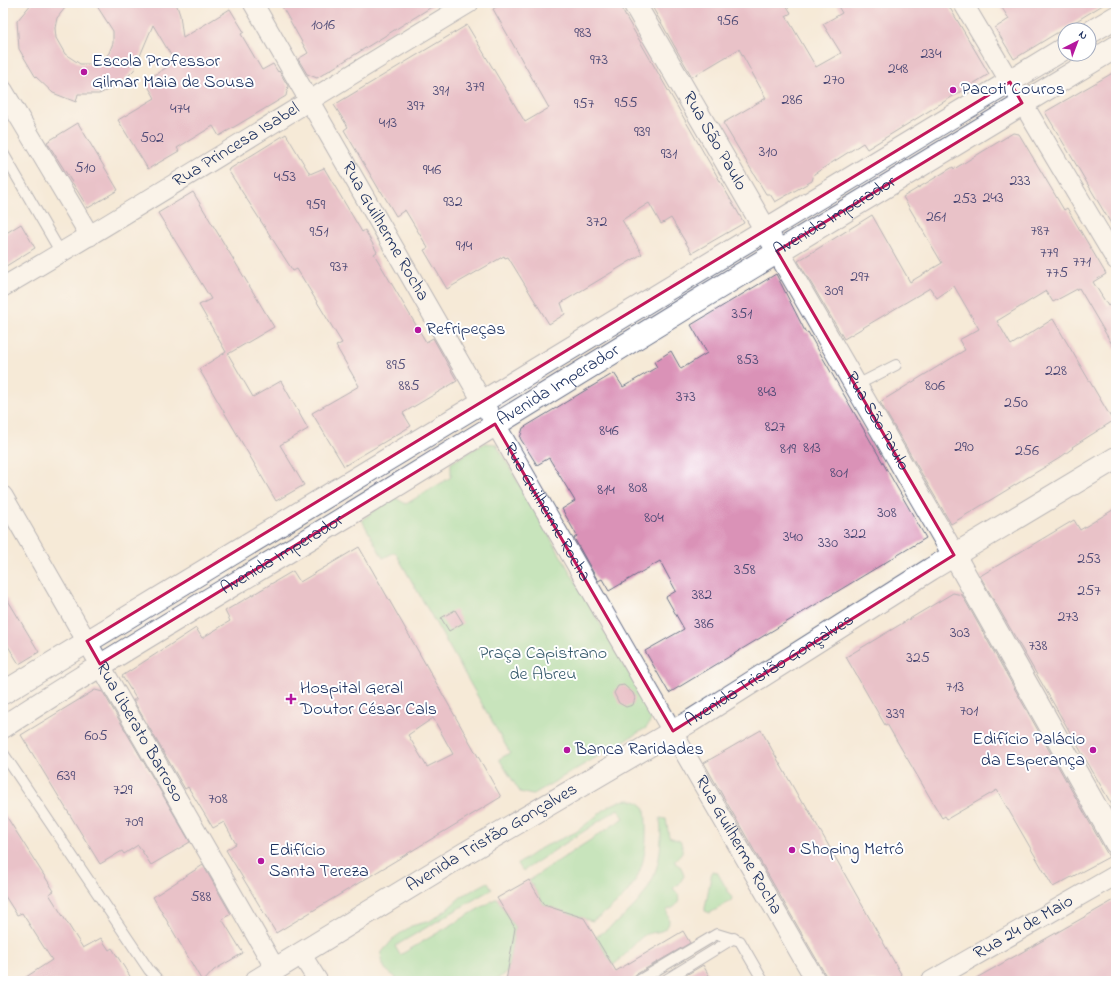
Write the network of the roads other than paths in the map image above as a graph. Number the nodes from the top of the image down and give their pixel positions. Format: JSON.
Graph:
{"nodes":[{"id":1,"x":253,"y":3,"type":"edge"},
{"id":2,"x":469,"y":3,"type":"edge"},
{"id":3,"x":634,"y":3,"type":"edge"},
{"id":4,"x":963,"y":3,"type":"edge"},
{"id":5,"x":1116,"y":17,"type":"edge"},
{"id":6,"x":1097,"y":28,"type":"edge"},
{"id":7,"x":1116,"y":46,"type":"edge"},
{"id":8,"x":1057,"y":53,"type":"edge"},
{"id":9,"x":1010,"y":82,"type":"junction"},
{"id":10,"x":3,"y":90,"type":"edge"},
{"id":11,"x":308,"y":100,"type":"junction"},
{"id":12,"x":1022,"y":103,"type":"junction"},
{"id":13,"x":3,"y":153,"type":"edge"},
{"id":14,"x":766,"y":230,"type":"junction"},
{"id":15,"x":90,"y":236,"type":"junction"},
{"id":16,"x":778,"y":251,"type":"junction"},
{"id":17,"x":61,"y":253,"type":"junction"},
{"id":18,"x":1116,"y":260,"type":"edge"},
{"id":19,"x":3,"y":287,"type":"edge"},
{"id":20,"x":896,"y":365,"type":"dead end"},
{"id":21,"x":855,"y":386,"type":"junction"},
{"id":22,"x":482,"y":402,"type":"junction"},
{"id":23,"x":495,"y":424,"type":"junction"},
{"id":24,"x":1116,"y":458,"type":"edge"},
{"id":25,"x":3,"y":496,"type":"edge"},
{"id":26,"x":954,"y":555,"type":"junction"},
{"id":27,"x":87,"y":641,"type":"junction"},
{"id":28,"x":100,"y":664,"type":"junction"},
{"id":29,"x":3,"y":693,"type":"edge"},
{"id":30,"x":3,"y":727,"type":"edge"},
{"id":31,"x":674,"y":731,"type":"junction"},
{"id":32,"x":3,"y":753,"type":"edge"},
{"id":33,"x":1116,"y":843,"type":"edge"},
{"id":34,"x":1116,"y":874,"type":"edge"},
{"id":35,"x":734,"y":938,"type":"junction"},
{"id":36,"x":301,"y":954,"type":"junction"},
{"id":37,"x":276,"y":970,"type":"junction"},
{"id":38,"x":159,"y":981,"type":"edge"},
{"id":39,"x":256,"y":981,"type":"edge"},
{"id":40,"x":318,"y":981,"type":"edge"},
{"id":41,"x":638,"y":981,"type":"edge"},
{"id":42,"x":664,"y":981,"type":"edge"},
{"id":43,"x":763,"y":981,"type":"edge"},
{"id":44,"x":816,"y":981,"type":"edge"},
{"id":45,"x":931,"y":981,"type":"edge"}],
"edges":[{"from":1,"to":11,"type":"street","name":"Rua Guilherme Rocha"},
{"from":2,"to":11,"type":"street","name":"Rua Princesa Isabel"},
{"from":3,"to":14,"type":"main road","name":"Rua São Paulo"},
{"from":4,"to":9,"type":"street"},
{"from":5,"to":6,"type":"main road"},
{"from":7,"to":12,"type":"main road","name":"Avenida Imperador"},
{"from":8,"to":9,"type":"main road","name":"Avenida Imperador"},
{"from":9,"to":12,"type":"street"},
{"from":9,"to":14,"type":"main road","name":"Avenida Imperador"},
{"from":10,"to":15,"type":"street"},
{"from":11,"to":15,"type":"street","name":"Rua Princesa Isabel"},
{"from":11,"to":22,"type":"street","name":"Rua Guilherme Rocha"},
{"from":12,"to":16,"type":"main road","name":"Avenida Imperador"},
{"from":12,"to":18,"type":"street"},
{"from":13,"to":17,"type":"lane"},
{"from":14,"to":16,"type":"main road","name":"Rua São Paulo"},
{"from":14,"to":22,"type":"main road","name":"Avenida Imperador"},
{"from":15,"to":17,"type":"street","name":"Rua Princesa Isabel"},
{"from":16,"to":21,"type":"main road","name":"Rua São Paulo"},
{"from":16,"to":23,"type":"main road","name":"Avenida Imperador"},
{"from":17,"to":19,"type":"street","name":"Rua Princesa Isabel"},
{"from":20,"to":21,"type":"lane"},
{"from":21,"to":26,"type":"main road","name":"Rua São Paulo"},
{"from":22,"to":23,"type":"street","name":"Rua Guilherme Rocha"},
{"from":22,"to":27,"type":"main road","name":"Avenida Imperador"},
{"from":23,"to":28,"type":"main road","name":"Avenida Imperador"},
{"from":23,"to":31,"type":"street","name":"Rua Guilherme Rocha"},
{"from":24,"to":26,"type":"main road","name":"Avenida Tristão Gonçalves"},
{"from":25,"to":27,"type":"street","name":"Rua Liberato Barroso"},
{"from":26,"to":31,"type":"main road","name":"Avenida Tristão Gonçalves"},
{"from":26,"to":33,"type":"main road","name":"Rua São Paulo"},
{"from":27,"to":28,"type":"street","name":"Rua Liberato Barroso"},
{"from":27,"to":29,"type":"main road","name":"Avenida Imperador"},
{"from":28,"to":30,"type":"main road","name":"Avenida Imperador"},
{"from":28,"to":37,"type":"street","name":"Rua Liberato Barroso"},
{"from":31,"to":36,"type":"main road","name":"Avenida Tristão Gonçalves"},
{"from":31,"to":44,"type":"street","name":"Rua Guilherme Rocha"},
{"from":32,"to":38,"type":"lane"},
{"from":34,"to":45,"type":"street","name":"Rua 24 de Maio"},
{"from":35,"to":41,"type":"lane"},
{"from":35,"to":42,"type":"lane"},
{"from":35,"to":43,"type":"lane"},
{"from":36,"to":37,"type":"main road","name":"Avenida Tristão Gonçalves"},
{"from":36,"to":40,"type":"street"},
{"from":37,"to":39,"type":"main road","name":"Avenida Tristão Gonçalves"}]}
